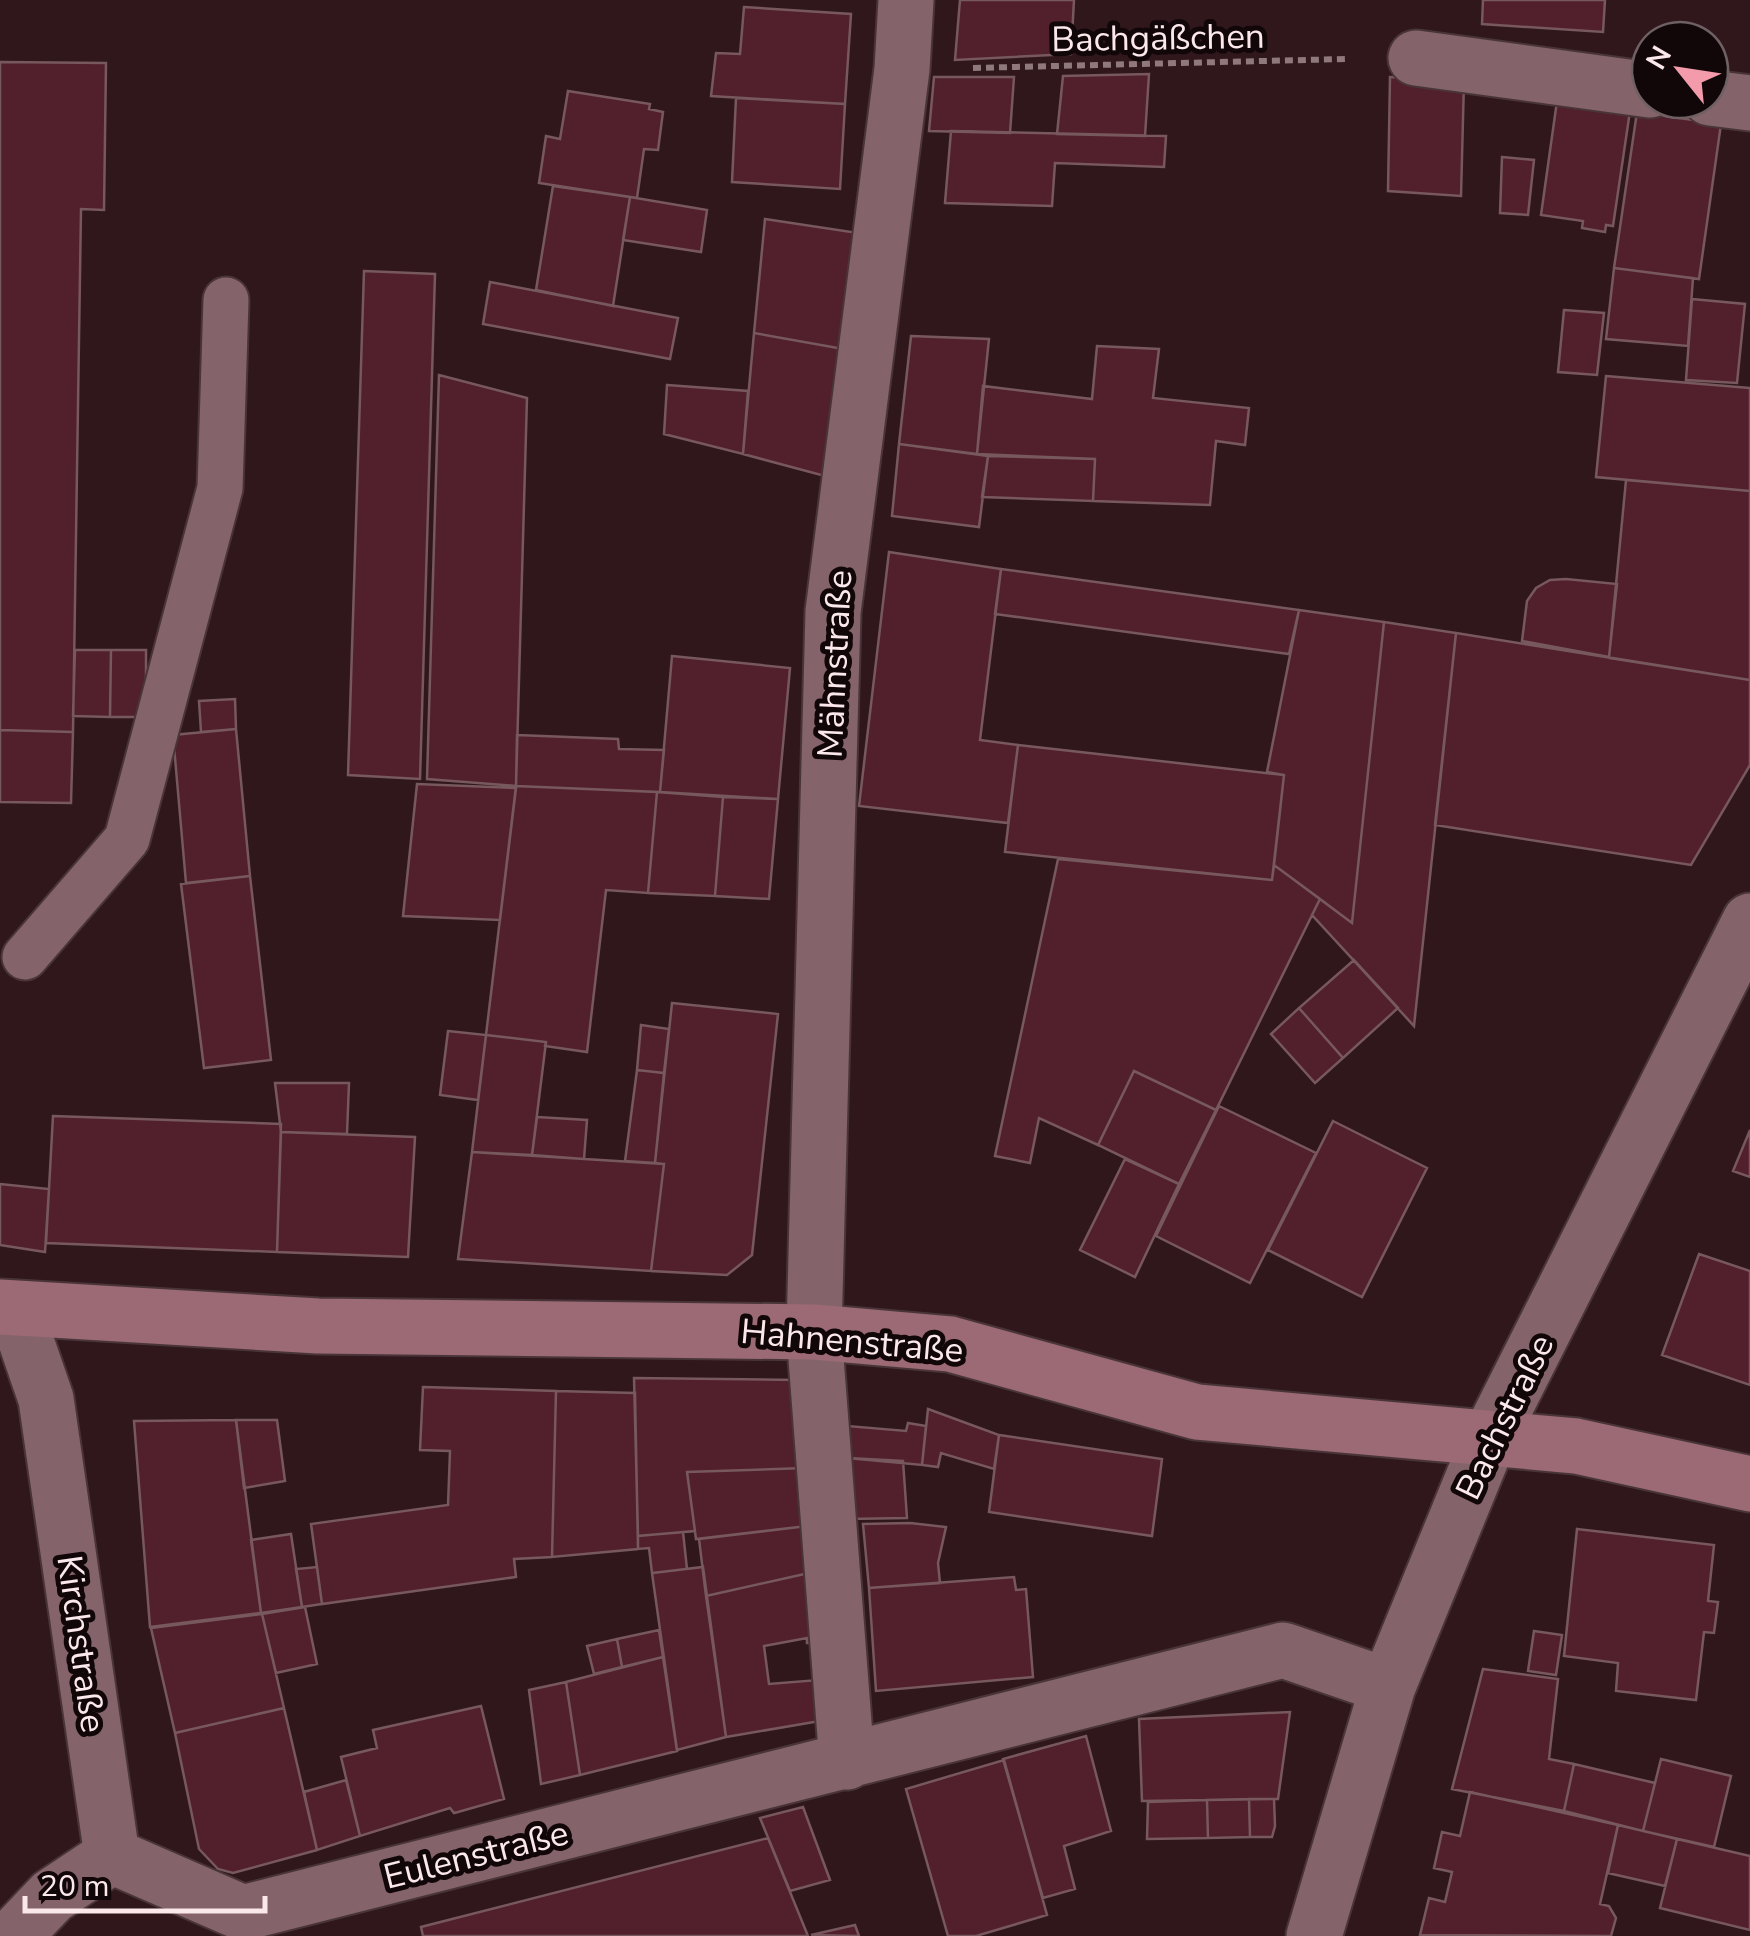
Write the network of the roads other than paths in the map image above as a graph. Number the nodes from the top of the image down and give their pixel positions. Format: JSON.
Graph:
{"nodes":[{"id":1,"x":906,"y":0,"type":"edge"},
{"id":2,"x":1416,"y":58,"type":"road end"},
{"id":3,"x":1630,"y":87,"type":"edge"},
{"id":4,"x":226,"y":300,"type":"dead end"},
{"id":5,"x":1750,"y":921,"type":"edge"},
{"id":6,"x":25,"y":957,"type":"dead end"},
{"id":7,"x":8,"y":1308,"type":"edge"},
{"id":8,"x":814,"y":1332,"type":"junction"},
{"id":9,"x":1489,"y":1439,"type":"junction"},
{"id":10,"x":1750,"y":1484,"type":"edge"},
{"id":11,"x":1388,"y":1686,"type":"junction"},
{"id":12,"x":847,"y":1762,"type":"junction"},
{"id":13,"x":112,"y":1856,"type":"junction"},
{"id":14,"x":246,"y":1925,"type":"edge"},
{"id":15,"x":14,"y":1936,"type":"edge"},
{"id":16,"x":1314,"y":1936,"type":"edge"}],
"edges":[{"from":1,"to":8,"type":"street","name":"Mähnstraße"},
{"from":2,"to":3,"type":"street"},
{"from":4,"to":6,"type":"lane"},
{"from":5,"to":9,"type":"street","name":"Bachstraße"},
{"from":7,"to":8,"type":"main road","name":"Hahnenstraße"},
{"from":7,"to":13,"type":"street","name":"Kirchstraße"},
{"from":8,"to":9,"type":"main road","name":"Hahnenstraße"},
{"from":8,"to":12,"type":"street"},
{"from":9,"to":10,"type":"main road","name":"Hahnenstraße"},
{"from":9,"to":11,"type":"street","name":"Bachstraße"},
{"from":11,"to":12,"type":"street","name":"Eulenstraße"},
{"from":11,"to":16,"type":"street","name":"Bachstraße"},
{"from":12,"to":14,"type":"street","name":"Eulenstraße"},
{"from":13,"to":14,"type":"street","name":"Eulenstraße"},
{"from":13,"to":15,"type":"street"}]}
